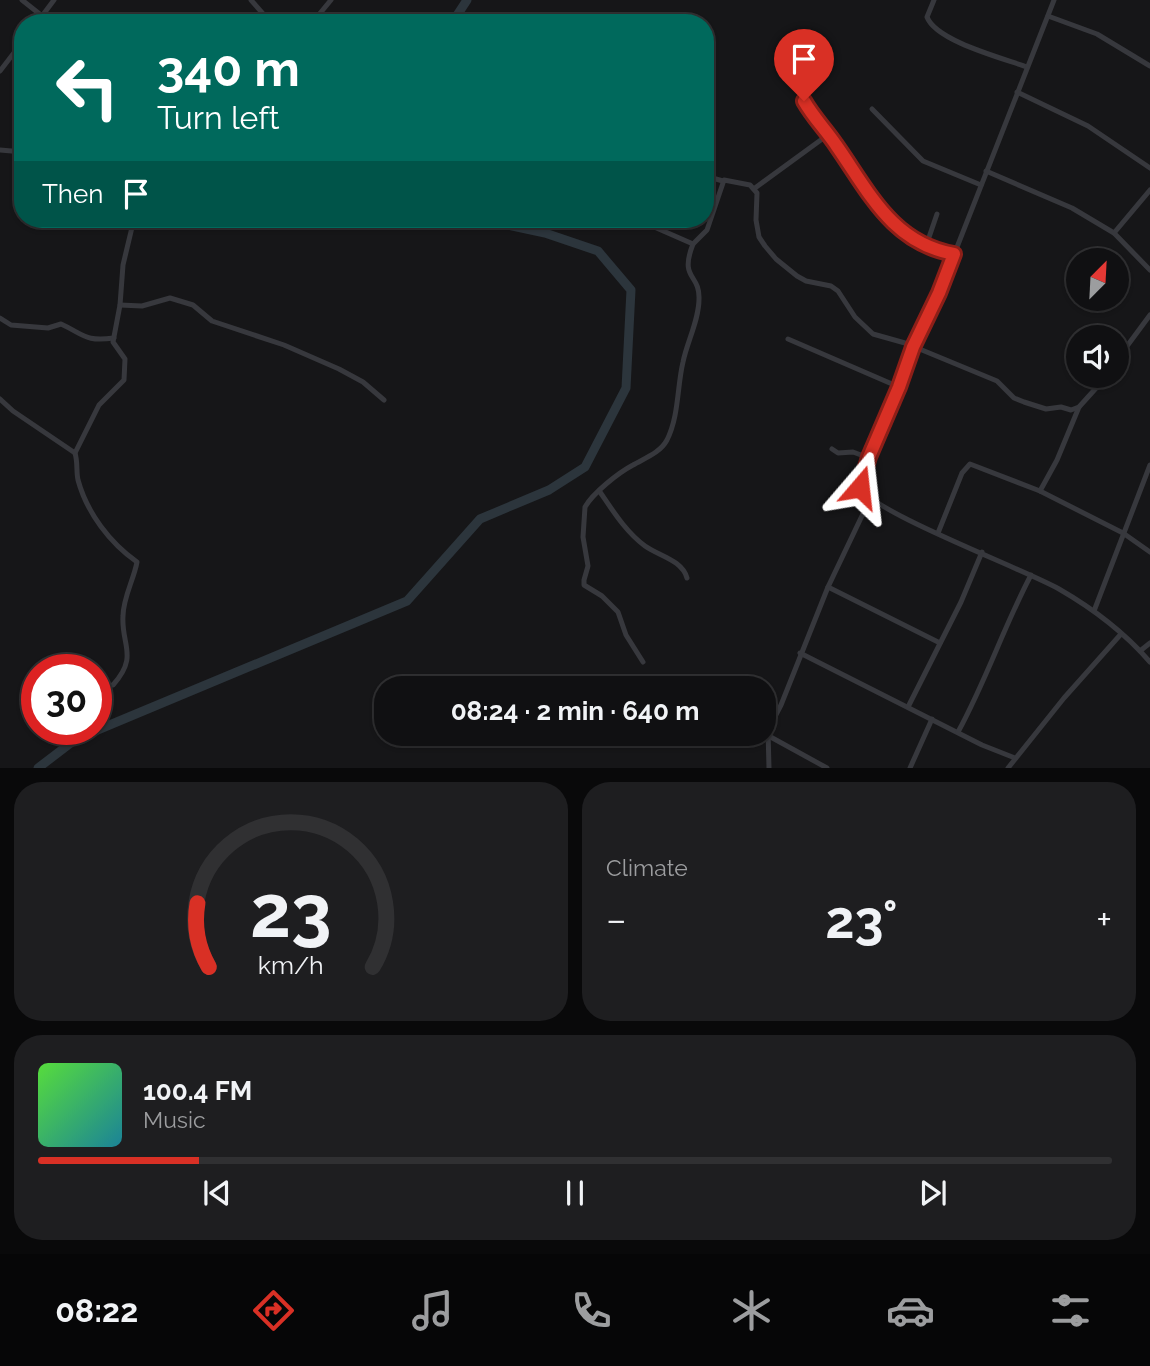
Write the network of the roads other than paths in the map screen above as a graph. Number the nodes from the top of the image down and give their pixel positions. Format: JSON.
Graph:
{"nodes":[{"id":1,"x":22,"y":0,"type":"edge"},
{"id":2,"x":251,"y":0,"type":"edge"},
{"id":3,"x":331,"y":0,"type":"edge"},
{"id":4,"x":934,"y":0,"type":"edge"},
{"id":5,"x":1054,"y":0,"type":"edge"},
{"id":6,"x":38,"y":14,"type":"edge"},
{"id":7,"x":263,"y":14,"type":"edge"},
{"id":8,"x":319,"y":14,"type":"edge"},
{"id":9,"x":1048,"y":16,"type":"junction"},
{"id":10,"x":14,"y":53,"type":"edge"},
{"id":11,"x":1150,"y":66,"type":"edge"},
{"id":12,"x":1027,"y":67,"type":"junction"},
{"id":13,"x":0,"y":71,"type":"edge"},
{"id":14,"x":1017,"y":92,"type":"junction"},
{"id":15,"x":804,"y":93,"type":"dead end"},
{"id":16,"x":872,"y":109,"type":"dead end"},
{"id":17,"x":829,"y":134,"type":"junction"},
{"id":18,"x":1150,"y":168,"type":"edge"},
{"id":19,"x":986,"y":171,"type":"junction"},
{"id":20,"x":714,"y":178,"type":"edge"},
{"id":21,"x":723,"y":181,"type":"junction"},
{"id":22,"x":981,"y":185,"type":"junction"},
{"id":23,"x":755,"y":188,"type":"junction"},
{"id":24,"x":1150,"y":190,"type":"edge"},
{"id":25,"x":714,"y":210,"type":"edge"},
{"id":26,"x":937,"y":214,"type":"dead end"},
{"id":27,"x":132,"y":228,"type":"edge"},
{"id":28,"x":657,"y":228,"type":"edge"},
{"id":29,"x":708,"y":228,"type":"edge"},
{"id":30,"x":1114,"y":233,"type":"junction"},
{"id":31,"x":693,"y":244,"type":"junction"},
{"id":32,"x":926,"y":246,"type":"junction"},
{"id":33,"x":954,"y":254,"type":"junction"},
{"id":34,"x":1150,"y":270,"type":"edge"},
{"id":35,"x":120,"y":305,"type":"junction"},
{"id":36,"x":1150,"y":316,"type":"edge"},
{"id":37,"x":0,"y":318,"type":"edge"},
{"id":38,"x":114,"y":338,"type":"junction"},
{"id":39,"x":788,"y":339,"type":"dead end"},
{"id":40,"x":1129,"y":344,"type":"edge"},
{"id":41,"x":913,"y":347,"type":"junction"},
{"id":42,"x":899,"y":387,"type":"junction"},
{"id":43,"x":1096,"y":388,"type":"edge"},
{"id":44,"x":0,"y":399,"type":"edge"},
{"id":45,"x":384,"y":400,"type":"dead end"},
{"id":46,"x":1079,"y":407,"type":"junction"},
{"id":47,"x":832,"y":449,"type":"dead end"},
{"id":48,"x":75,"y":453,"type":"junction"},
{"id":49,"x":869,"y":457,"type":"junction"},
{"id":50,"x":1150,"y":465,"type":"edge"},
{"id":51,"x":1040,"y":491,"type":"junction"},
{"id":52,"x":600,"y":492,"type":"junction"},
{"id":53,"x":870,"y":499,"type":"junction"},
{"id":54,"x":938,"y":533,"type":"junction"},
{"id":55,"x":1123,"y":533,"type":"junction"},
{"id":56,"x":982,"y":552,"type":"junction"},
{"id":57,"x":1150,"y":552,"type":"edge"},
{"id":58,"x":1031,"y":575,"type":"junction"},
{"id":59,"x":687,"y":578,"type":"dead end"},
{"id":60,"x":828,"y":587,"type":"junction"},
{"id":61,"x":1094,"y":611,"type":"junction"},
{"id":62,"x":1121,"y":634,"type":"junction"},
{"id":63,"x":940,"y":643,"type":"junction"},
{"id":64,"x":1150,"y":643,"type":"edge"},
{"id":65,"x":1140,"y":651,"type":"junction"},
{"id":66,"x":800,"y":653,"type":"junction"},
{"id":67,"x":643,"y":662,"type":"dead end"},
{"id":68,"x":1150,"y":663,"type":"edge"},
{"id":69,"x":112,"y":685,"type":"edge"},
{"id":70,"x":908,"y":707,"type":"junction"},
{"id":71,"x":776,"y":713,"type":"edge"},
{"id":72,"x":932,"y":719,"type":"junction"},
{"id":73,"x":958,"y":732,"type":"junction"},
{"id":74,"x":776,"y":740,"type":"edge"},
{"id":75,"x":768,"y":746,"type":"edge"},
{"id":76,"x":1015,"y":758,"type":"junction"},
{"id":77,"x":769,"y":768,"type":"edge"},
{"id":78,"x":828,"y":768,"type":"edge"},
{"id":79,"x":910,"y":768,"type":"edge"},
{"id":80,"x":1008,"y":768,"type":"edge"}],
"edges":[{"from":1,"to":6,"type":"street"},
{"from":2,"to":7,"type":"street"},
{"from":3,"to":8,"type":"street"},
{"from":4,"to":12,"type":"street"},
{"from":5,"to":9,"type":"street"},
{"from":9,"to":11,"type":"street"},
{"from":9,"to":12,"type":"street"},
{"from":10,"to":13,"type":"street"},
{"from":12,"to":14,"type":"street"},
{"from":14,"to":18,"type":"street"},
{"from":14,"to":19,"type":"street"},
{"from":15,"to":17,"type":"street"},
{"from":16,"to":22,"type":"street"},
{"from":17,"to":23,"type":"street"},
{"from":17,"to":32,"type":"street"},
{"from":19,"to":22,"type":"street"},
{"from":19,"to":30,"type":"street"},
{"from":20,"to":21,"type":"street"},
{"from":21,"to":23,"type":"street"},
{"from":21,"to":25,"type":"street"},
{"from":22,"to":33,"type":"street"},
{"from":23,"to":41,"type":"street"},
{"from":24,"to":30,"type":"street"},
{"from":26,"to":32,"type":"street"},
{"from":27,"to":35,"type":"street"},
{"from":28,"to":31,"type":"street"},
{"from":29,"to":31,"type":"street"},
{"from":30,"to":34,"type":"street"},
{"from":31,"to":52,"type":"street"},
{"from":32,"to":33,"type":"street"},
{"from":33,"to":41,"type":"street"},
{"from":35,"to":38,"type":"street"},
{"from":35,"to":45,"type":"street"},
{"from":36,"to":40,"type":"street"},
{"from":37,"to":38,"type":"street"},
{"from":38,"to":48,"type":"street"},
{"from":39,"to":42,"type":"street"},
{"from":41,"to":42,"type":"street"},
{"from":41,"to":46,"type":"street"},
{"from":42,"to":49,"type":"street"},
{"from":43,"to":46,"type":"street"},
{"from":44,"to":48,"type":"street"},
{"from":46,"to":51,"type":"street"},
{"from":47,"to":49,"type":"street"},
{"from":48,"to":69,"type":"street"},
{"from":49,"to":53,"type":"street"},
{"from":50,"to":55,"type":"street"},
{"from":51,"to":54,"type":"street"},
{"from":51,"to":55,"type":"street"},
{"from":52,"to":59,"type":"street"},
{"from":52,"to":67,"type":"street"},
{"from":53,"to":54,"type":"street"},
{"from":53,"to":60,"type":"street"},
{"from":54,"to":56,"type":"street"},
{"from":55,"to":57,"type":"street"},
{"from":55,"to":61,"type":"street"},
{"from":56,"to":58,"type":"street"},
{"from":56,"to":63,"type":"street"},
{"from":58,"to":61,"type":"street"},
{"from":58,"to":73,"type":"street"},
{"from":60,"to":63,"type":"street"},
{"from":60,"to":66,"type":"street"},
{"from":61,"to":62,"type":"street"},
{"from":62,"to":65,"type":"street"},
{"from":62,"to":76,"type":"street"},
{"from":63,"to":70,"type":"street"},
{"from":64,"to":65,"type":"street"},
{"from":65,"to":68,"type":"street"},
{"from":66,"to":70,"type":"street"},
{"from":66,"to":71,"type":"street"},
{"from":70,"to":72,"type":"street"},
{"from":72,"to":73,"type":"street"},
{"from":72,"to":79,"type":"street"},
{"from":73,"to":76,"type":"street"},
{"from":74,"to":78,"type":"street"},
{"from":75,"to":77,"type":"street"},
{"from":76,"to":80,"type":"street"}]}
